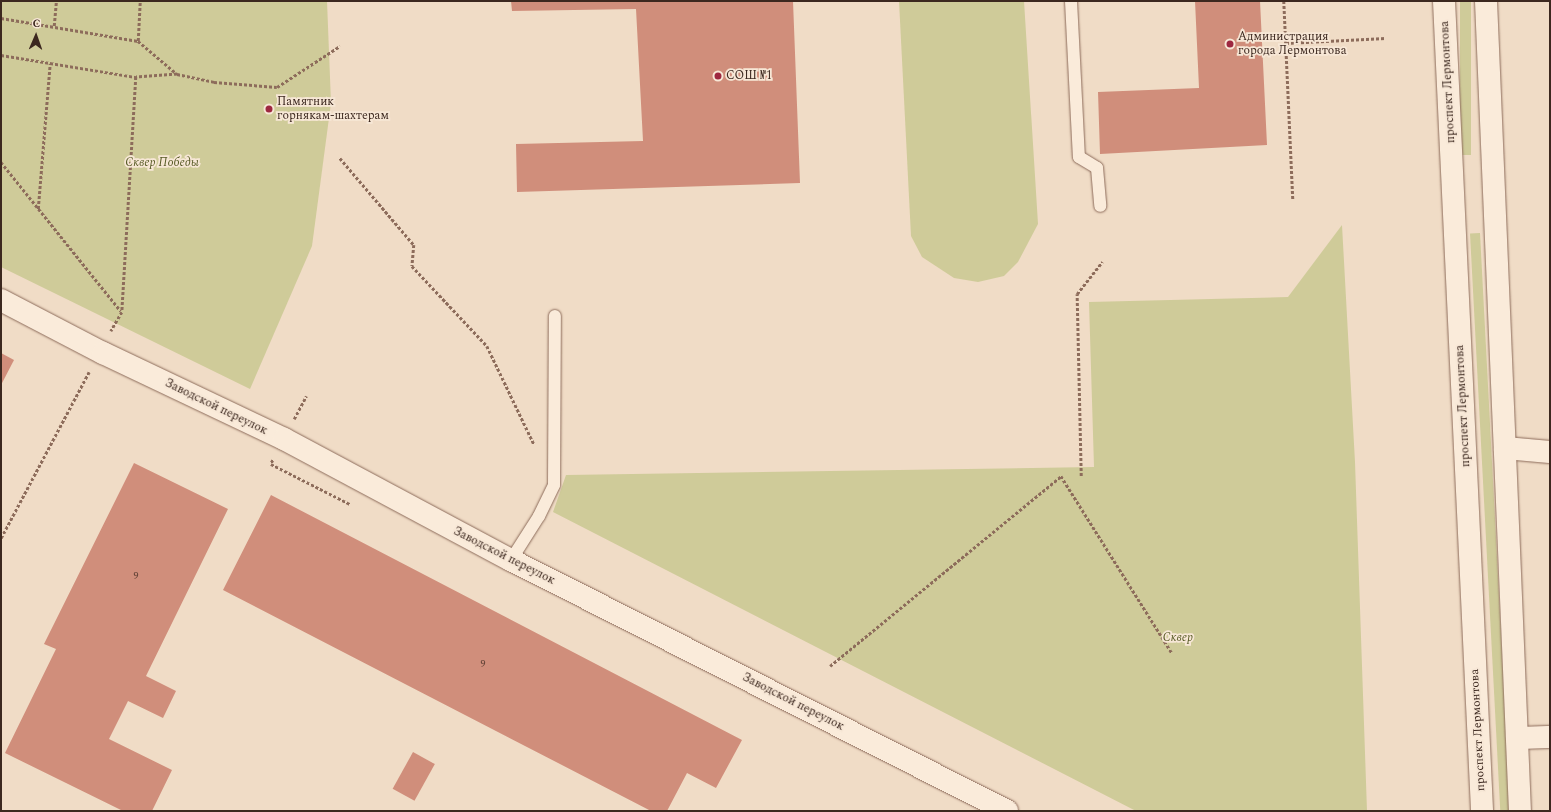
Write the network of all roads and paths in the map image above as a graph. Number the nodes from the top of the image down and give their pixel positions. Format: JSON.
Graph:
{"nodes":[{"id":1,"x":56,"y":1,"type":"edge"},
{"id":2,"x":140,"y":1,"type":"edge"},
{"id":3,"x":1071,"y":1,"type":"edge"},
{"id":4,"x":1284,"y":1,"type":"edge"},
{"id":5,"x":1444,"y":1,"type":"edge"},
{"id":6,"x":1486,"y":1,"type":"edge"},
{"id":7,"x":1,"y":18,"type":"edge"},
{"id":8,"x":54,"y":26,"type":"junction"},
{"id":9,"x":1386,"y":38,"type":"dead end"},
{"id":10,"x":138,"y":41,"type":"junction"},
{"id":11,"x":1286,"y":42,"type":"junction"},
{"id":12,"x":340,"y":46,"type":"dead end"},
{"id":13,"x":1,"y":55,"type":"edge"},
{"id":14,"x":50,"y":63,"type":"junction"},
{"id":15,"x":177,"y":74,"type":"junction"},
{"id":16,"x":136,"y":77,"type":"junction"},
{"id":17,"x":340,"y":158,"type":"dead end"},
{"id":18,"x":1,"y":162,"type":"edge"},
{"id":19,"x":1293,"y":199,"type":"dead end"},
{"id":20,"x":1100,"y":206,"type":"dead end"},
{"id":21,"x":38,"y":209,"type":"junction"},
{"id":22,"x":1102,"y":262,"type":"dead end"},
{"id":23,"x":1,"y":300,"type":"edge"},
{"id":24,"x":122,"y":312,"type":"junction"},
{"id":25,"x":555,"y":316,"type":"dead end"},
{"id":26,"x":100,"y":351,"type":"junction"},
{"id":27,"x":1505,"y":448,"type":"junction"},
{"id":28,"x":537,"y":451,"type":"dead end"},
{"id":29,"x":1550,"y":452,"type":"edge"},
{"id":30,"x":1081,"y":476,"type":"dead end"},
{"id":31,"x":1,"y":538,"type":"edge"},
{"id":32,"x":511,"y":560,"type":"junction"},
{"id":33,"x":1172,"y":653,"type":"dead end"},
{"id":34,"x":830,"y":666,"type":"dead end"},
{"id":35,"x":1550,"y":737,"type":"edge"},
{"id":36,"x":1517,"y":738,"type":"junction"},
{"id":37,"x":1007,"y":811,"type":"edge"},
{"id":38,"x":1482,"y":811,"type":"edge"},
{"id":39,"x":1520,"y":811,"type":"edge"}],
"edges":[{"from":1,"to":8,"type":"path"},
{"from":2,"to":10,"type":"path"},
{"from":3,"to":20,"type":"lane"},
{"from":4,"to":11,"type":"path"},
{"from":5,"to":38,"type":"street","name":"проспект Лермонтова"},
{"from":6,"to":27,"type":"street"},
{"from":7,"to":8,"type":"path"},
{"from":8,"to":10,"type":"path"},
{"from":9,"to":11,"type":"path"},
{"from":10,"to":15,"type":"path"},
{"from":11,"to":19,"type":"path"},
{"from":12,"to":15,"type":"path"},
{"from":13,"to":14,"type":"path"},
{"from":14,"to":16,"type":"path"},
{"from":14,"to":21,"type":"path"},
{"from":15,"to":16,"type":"path"},
{"from":16,"to":24,"type":"path"},
{"from":17,"to":28,"type":"path"},
{"from":18,"to":21,"type":"path"},
{"from":21,"to":24,"type":"path"},
{"from":22,"to":30,"type":"path"},
{"from":23,"to":26,"type":"street","name":"Заводской переулок"},
{"from":24,"to":26,"type":"path"},
{"from":25,"to":32,"type":"lane"},
{"from":26,"to":31,"type":"path"},
{"from":26,"to":32,"type":"street","name":"Заводской переулок"},
{"from":27,"to":29,"type":"street"},
{"from":27,"to":36,"type":"street"},
{"from":32,"to":37,"type":"street","name":"Заводской переулок"},
{"from":33,"to":34,"type":"path"},
{"from":35,"to":36,"type":"street"},
{"from":36,"to":39,"type":"street"}]}
